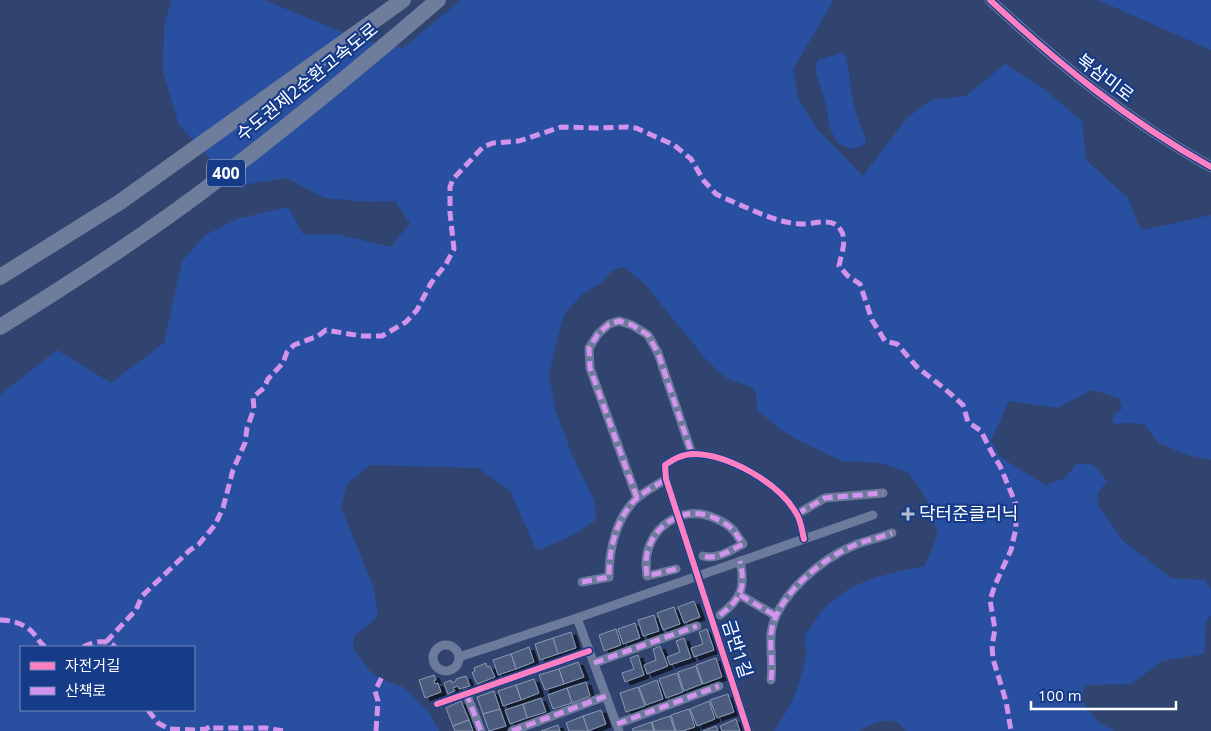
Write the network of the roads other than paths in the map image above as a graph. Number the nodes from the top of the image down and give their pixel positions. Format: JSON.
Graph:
{"nodes":[{"id":1,"x":403,"y":0,"type":"edge"},
{"id":2,"x":438,"y":0,"type":"edge"},
{"id":3,"x":990,"y":0,"type":"edge"},
{"id":4,"x":1211,"y":167,"type":"edge"},
{"id":5,"x":0,"y":277,"type":"edge"},
{"id":6,"x":0,"y":327,"type":"edge"},
{"id":7,"x":692,"y":454,"type":"junction"},
{"id":8,"x":666,"y":479,"type":"junction"},
{"id":9,"x":883,"y":493,"type":"dead end"},
{"id":10,"x":637,"y":498,"type":"junction"},
{"id":11,"x":797,"y":514,"type":"junction"},
{"id":12,"x":873,"y":515,"type":"dead end"},
{"id":13,"x":678,"y":516,"type":"junction"},
{"id":14,"x":892,"y":533,"type":"dead end"},
{"id":15,"x":804,"y":539,"type":"junction"},
{"id":16,"x":703,"y":556,"type":"dead end"},
{"id":17,"x":740,"y":561,"type":"junction"},
{"id":18,"x":676,"y":569,"type":"dead end"},
{"id":19,"x":698,"y":576,"type":"junction"},
{"id":20,"x":582,"y":582,"type":"dead end"},
{"id":21,"x":740,"y":595,"type":"junction"},
{"id":22,"x":720,"y":615,"type":"dead end"},
{"id":23,"x":776,"y":616,"type":"junction"},
{"id":24,"x":577,"y":618,"type":"junction"},
{"id":25,"x":697,"y":626,"type":"dead end"},
{"id":26,"x":589,"y":651,"type":"junction"},
{"id":27,"x":459,"y":657,"type":"dead end"},
{"id":28,"x":594,"y":663,"type":"junction"},
{"id":29,"x":771,"y":680,"type":"dead end"},
{"id":30,"x":720,"y":686,"type":"dead end"},
{"id":31,"x":466,"y":693,"type":"junction"},
{"id":32,"x":606,"y":696,"type":"junction"},
{"id":33,"x":437,"y":704,"type":"dead end"},
{"id":34,"x":618,"y":727,"type":"edge"},
{"id":35,"x":481,"y":731,"type":"edge"},
{"id":36,"x":512,"y":731,"type":"edge"},
{"id":37,"x":748,"y":731,"type":"edge"}],
"edges":[{"from":1,"to":5,"type":"highway","name":"수도권제2순환고속도로","number":"400"},
{"from":2,"to":6,"type":"highway","name":"수도권제2순환고속도로","number":"400"},
{"from":3,"to":4,"type":"street","name":"북삼미로"},
{"from":7,"to":8,"type":"street"},
{"from":7,"to":10,"type":"street"},
{"from":7,"to":11,"type":"street"},
{"from":8,"to":10,"type":"street"},
{"from":8,"to":13,"type":"street","name":"금반1길"},
{"from":9,"to":11,"type":"street"},
{"from":10,"to":20,"type":"street"},
{"from":11,"to":15,"type":"street"},
{"from":12,"to":15,"type":"street"},
{"from":13,"to":16,"type":"street"},
{"from":13,"to":18,"type":"street"},
{"from":13,"to":19,"type":"street","name":"금반1길"},
{"from":14,"to":23,"type":"street"},
{"from":15,"to":17,"type":"street"},
{"from":17,"to":19,"type":"street"},
{"from":17,"to":21,"type":"street"},
{"from":19,"to":24,"type":"street"},
{"from":19,"to":37,"type":"street","name":"금반1길"},
{"from":21,"to":22,"type":"street"},
{"from":21,"to":23,"type":"street"},
{"from":23,"to":29,"type":"street"},
{"from":24,"to":26,"type":"street"},
{"from":24,"to":27,"type":"street"},
{"from":25,"to":28,"type":"street"},
{"from":26,"to":28,"type":"street"},
{"from":26,"to":31,"type":"street"},
{"from":28,"to":32,"type":"street"},
{"from":30,"to":34,"type":"street"},
{"from":31,"to":33,"type":"street"},
{"from":31,"to":35,"type":"street"},
{"from":32,"to":34,"type":"street"},
{"from":32,"to":36,"type":"street"}]}
